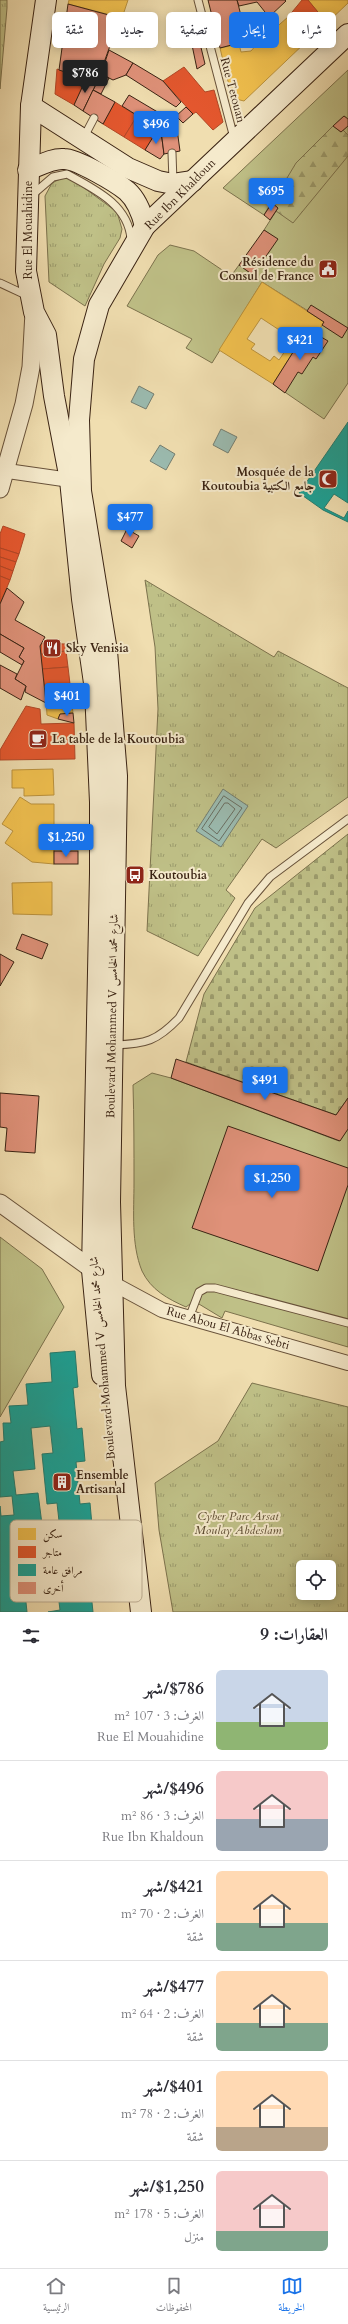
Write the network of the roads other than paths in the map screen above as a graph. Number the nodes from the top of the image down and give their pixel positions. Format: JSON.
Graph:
{"nodes":[{"id":1,"x":46,"y":0,"type":"edge"},
{"id":2,"x":198,"y":0,"type":"edge"},
{"id":3,"x":348,"y":34,"type":"edge"},
{"id":4,"x":31,"y":106,"type":"junction"},
{"id":5,"x":94,"y":118,"type":"dead end"},
{"id":6,"x":83,"y":139,"type":"junction"},
{"id":7,"x":235,"y":140,"type":"junction"},
{"id":8,"x":172,"y":152,"type":"dead end"},
{"id":9,"x":28,"y":170,"type":"junction"},
{"id":10,"x":172,"y":193,"type":"junction"},
{"id":11,"x":28,"y":199,"type":"junction"},
{"id":12,"x":145,"y":226,"type":"junction"},
{"id":13,"x":132,"y":247,"type":"junction"},
{"id":14,"x":0,"y":283,"type":"edge"},
{"id":15,"x":32,"y":304,"type":"junction"},
{"id":16,"x":79,"y":420,"type":"joint"},
{"id":17,"x":2,"y":470,"type":"edge"},
{"id":18,"x":70,"y":480,"type":"junction"},
{"id":19,"x":0,"y":489,"type":"edge"},
{"id":20,"x":348,"y":819,"type":"edge"},
{"id":21,"x":111,"y":1045,"type":"junction"},
{"id":22,"x":0,"y":1203,"type":"edge"},
{"id":23,"x":92,"y":1270,"type":"junction"},
{"id":24,"x":112,"y":1283,"type":"junction"},
{"id":25,"x":189,"y":1318,"type":"junction"},
{"id":26,"x":348,"y":1323,"type":"edge"},
{"id":27,"x":348,"y":1363,"type":"edge"},
{"id":28,"x":117,"y":1520,"type":"edge"},
{"id":29,"x":130,"y":1520,"type":"edge"},
{"id":30,"x":127,"y":1602,"type":"edge"},
{"id":31,"x":140,"y":1602,"type":"edge"},
{"id":32,"x":128,"y":1612,"type":"edge"},
{"id":33,"x":141,"y":1612,"type":"edge"}],
"edges":[{"from":1,"to":4,"type":"main road","name":"Rue El Mouahidine"},
{"from":2,"to":7,"type":"lane","name":"Rue Tetouan"},
{"from":3,"to":7,"type":"main road","name":"Rue Ibn Khaldoun"},
{"from":4,"to":6,"type":"main road"},
{"from":4,"to":9,"type":"main road","name":"Rue El Mouahidine"},
{"from":5,"to":6,"type":"lane"},
{"from":6,"to":10,"type":"main road"},
{"from":7,"to":10,"type":"main road","name":"Rue Ibn Khaldoun"},
{"from":8,"to":10,"type":"lane"},
{"from":9,"to":11,"type":"main road","name":"Rue El Mouahidine"},
{"from":9,"to":12,"type":"main road"},
{"from":10,"to":12,"type":"main road","name":"Rue Ibn Khaldoun"},
{"from":11,"to":13,"type":"lane"},
{"from":11,"to":15,"type":"main road","name":"Rue El Mouahidine"},
{"from":12,"to":13,"type":"main road","name":"Rue Ibn Khaldoun"},
{"from":13,"to":16,"type":"main road","name":"Rue Ibn Khaldoun"},
{"from":14,"to":15,"type":"lane"},
{"from":15,"to":17,"type":"street"},
{"from":15,"to":18,"type":"main road","name":"Rue El Mouahidine"},
{"from":16,"to":21,"type":"main road","name":"Boulevard Mohammed V شارع محمد الخامس"},
{"from":17,"to":18,"type":"street"},
{"from":17,"to":19,"type":"street"},
{"from":18,"to":23,"type":"main road","name":"Boulevard Mohammed V شارع محمد الخامس"},
{"from":20,"to":21,"type":"lane"},
{"from":21,"to":24,"type":"main road","name":"Boulevard Mohammed V شارع محمد الخامس"},
{"from":22,"to":23,"type":"street"},
{"from":23,"to":24,"type":"street"},
{"from":23,"to":28,"type":"main road","name":"Boulevard Mohammed V شارع محمد الخامس"},
{"from":24,"to":25,"type":"street","name":"Rue Abou El Abbas Sebti"},
{"from":24,"to":29,"type":"main road","name":"Boulevard Mohammed V شارع محمد الخامس"},
{"from":25,"to":26,"type":"lane"},
{"from":25,"to":27,"type":"street","name":"Rue Abou El Abbas Sebti"},
{"from":30,"to":32,"type":"main road","name":"Boulevard Mohammed V شارع محمد الخامس"},
{"from":31,"to":33,"type":"main road","name":"Boulevard Mohammed V شارع محمد الخامس"}]}
